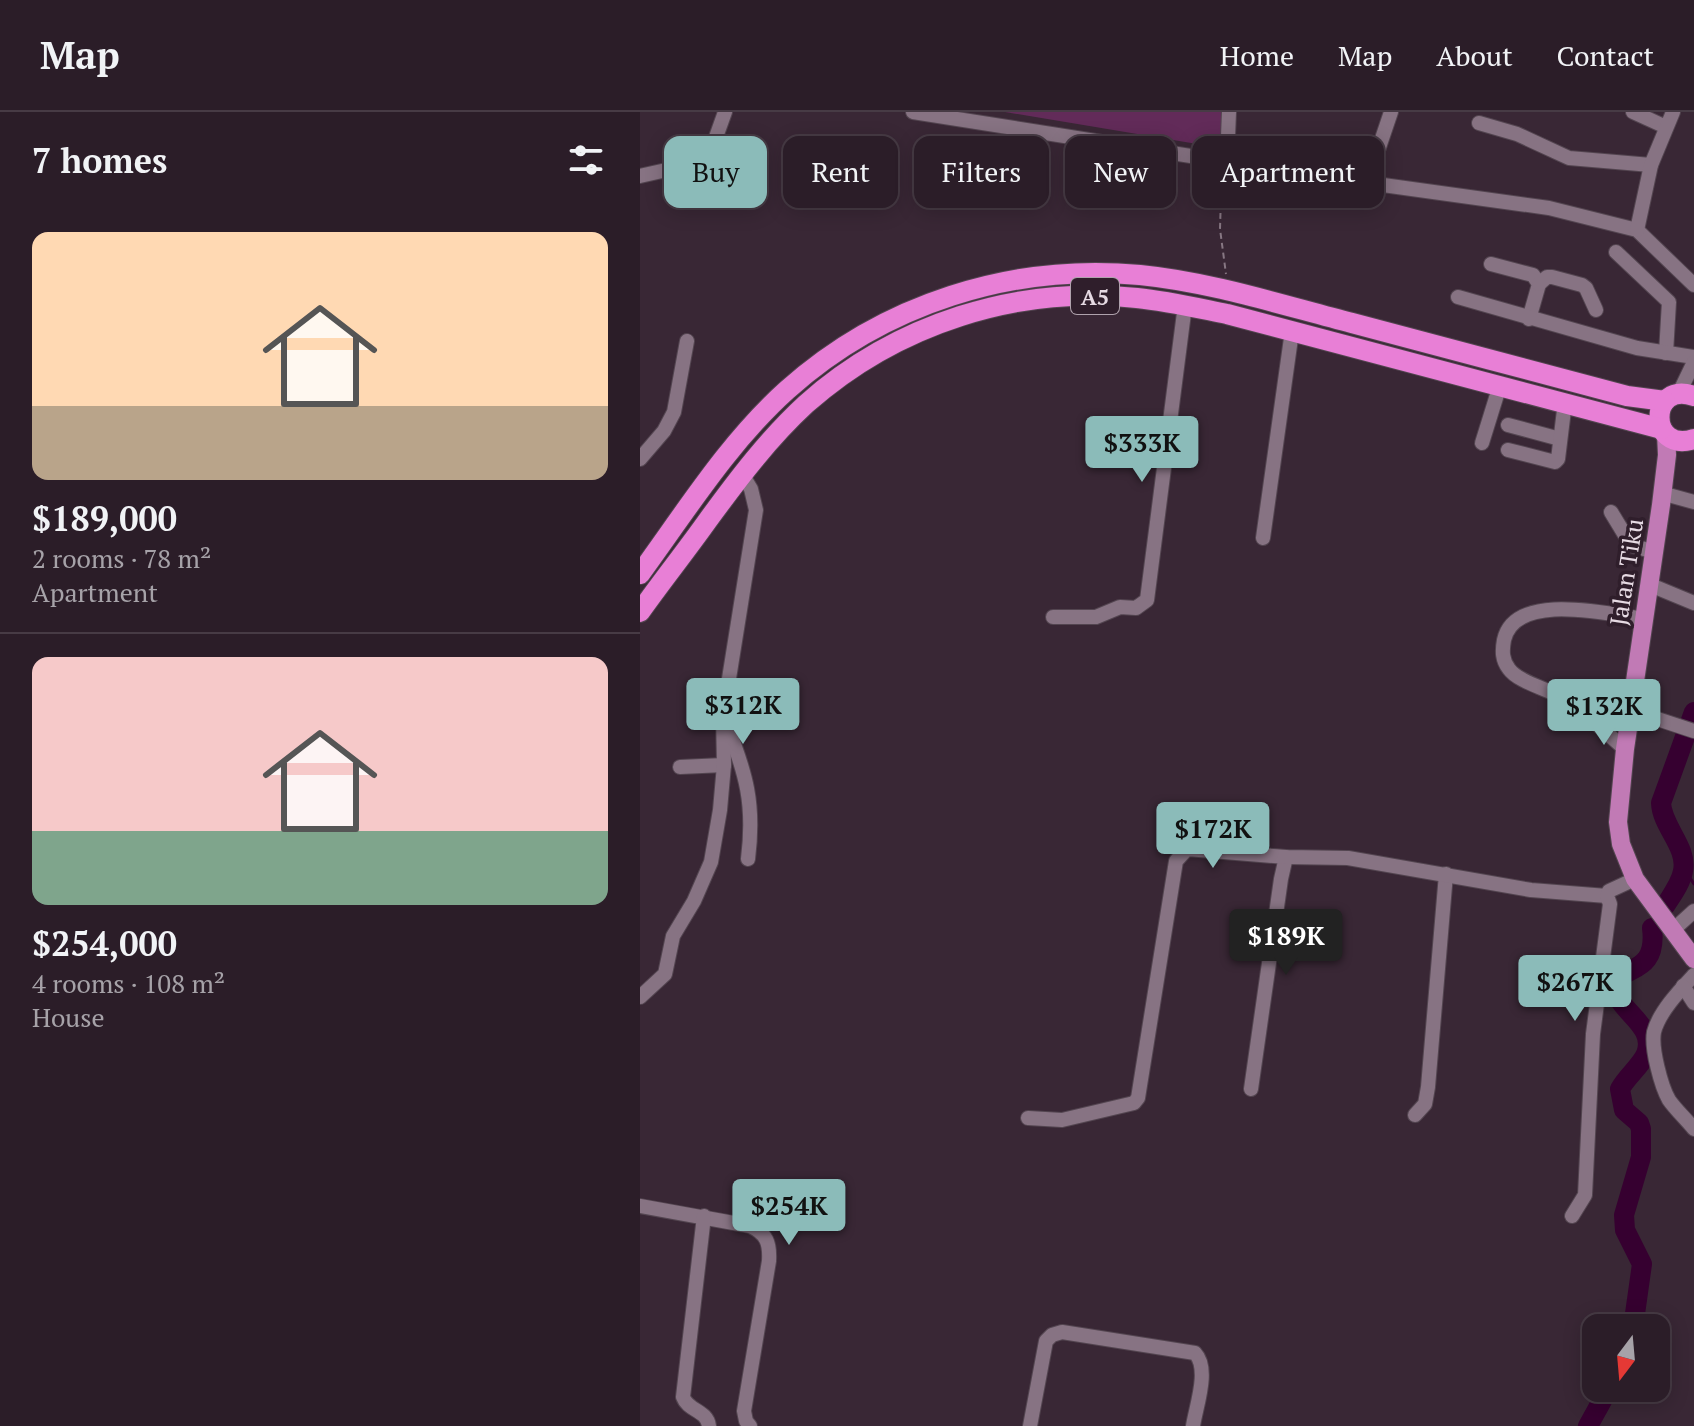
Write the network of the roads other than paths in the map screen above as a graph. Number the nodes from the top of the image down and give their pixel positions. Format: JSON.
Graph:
{"nodes":[{"id":1,"x":725,"y":112,"type":"edge"},
{"id":2,"x":913,"y":112,"type":"edge"},
{"id":3,"x":1229,"y":112,"type":"edge"},
{"id":4,"x":1391,"y":112,"type":"edge"},
{"id":5,"x":1633,"y":112,"type":"edge"},
{"id":6,"x":1673,"y":112,"type":"edge"},
{"id":7,"x":1479,"y":123,"type":"dead end"},
{"id":8,"x":1666,"y":127,"type":"junction"},
{"id":9,"x":1226,"y":136,"type":"edge"},
{"id":10,"x":1383,"y":136,"type":"edge"},
{"id":11,"x":1192,"y":155,"type":"edge"},
{"id":12,"x":1651,"y":165,"type":"junction"},
{"id":13,"x":640,"y":176,"type":"edge"},
{"id":14,"x":1384,"y":185,"type":"edge"},
{"id":15,"x":1637,"y":230,"type":"junction"},
{"id":16,"x":1616,"y":252,"type":"dead end"},
{"id":17,"x":1491,"y":264,"type":"dead end"},
{"id":18,"x":1539,"y":284,"type":"junction"},
{"id":19,"x":1694,"y":285,"type":"edge"},
{"id":20,"x":1458,"y":297,"type":"dead end"},
{"id":21,"x":1185,"y":305,"type":"junction"},
{"id":22,"x":1596,"y":310,"type":"dead end"},
{"id":23,"x":1529,"y":319,"type":"junction"},
{"id":24,"x":1292,"y":331,"type":"junction"},
{"id":25,"x":687,"y":341,"type":"dead end"},
{"id":26,"x":1666,"y":353,"type":"junction"},
{"id":27,"x":1694,"y":360,"type":"edge"},
{"id":28,"x":1500,"y":385,"type":"junction"},
{"id":29,"x":1679,"y":397,"type":"edge"},
{"id":30,"x":1565,"y":402,"type":"junction"},
{"id":31,"x":1508,"y":425,"type":"dead end"},
{"id":32,"x":1664,"y":431,"type":"junction"},
{"id":33,"x":1560,"y":439,"type":"junction"},
{"id":34,"x":1690,"y":440,"type":"edge"},
{"id":35,"x":1482,"y":443,"type":"dead end"},
{"id":36,"x":1508,"y":450,"type":"dead end"},
{"id":37,"x":640,"y":459,"type":"edge"},
{"id":38,"x":742,"y":474,"type":"junction"},
{"id":39,"x":1663,"y":499,"type":"junction"},
{"id":40,"x":1694,"y":502,"type":"edge"},
{"id":41,"x":1611,"y":512,"type":"dead end"},
{"id":42,"x":1263,"y":538,"type":"dead end"},
{"id":43,"x":1654,"y":552,"type":"junction"},
{"id":44,"x":640,"y":574,"type":"edge"},
{"id":45,"x":1648,"y":584,"type":"junction"},
{"id":46,"x":1694,"y":603,"type":"edge"},
{"id":47,"x":640,"y":612,"type":"edge"},
{"id":48,"x":1053,"y":617,"type":"dead end"},
{"id":49,"x":1643,"y":619,"type":"junction"},
{"id":50,"x":1630,"y":710,"type":"junction"},
{"id":51,"x":723,"y":716,"type":"junction"},
{"id":52,"x":1694,"y":731,"type":"edge"},
{"id":53,"x":1625,"y":749,"type":"junction"},
{"id":54,"x":724,"y":765,"type":"junction"},
{"id":55,"x":680,"y":767,"type":"dead end"},
{"id":56,"x":1286,"y":857,"type":"junction"},
{"id":57,"x":748,"y":859,"type":"dead end"},
{"id":58,"x":1446,"y":874,"type":"junction"},
{"id":59,"x":1635,"y":879,"type":"junction"},
{"id":60,"x":1607,"y":896,"type":"junction"},
{"id":61,"x":1694,"y":911,"type":"edge"},
{"id":62,"x":1673,"y":930,"type":"junction"},
{"id":63,"x":1694,"y":959,"type":"edge"},
{"id":64,"x":1689,"y":981,"type":"edge"},
{"id":65,"x":640,"y":997,"type":"edge"},
{"id":66,"x":1694,"y":1003,"type":"edge"},
{"id":67,"x":1251,"y":1089,"type":"dead end"},
{"id":68,"x":1415,"y":1115,"type":"dead end"},
{"id":69,"x":1028,"y":1118,"type":"dead end"},
{"id":70,"x":1694,"y":1129,"type":"edge"},
{"id":71,"x":640,"y":1206,"type":"edge"},
{"id":72,"x":704,"y":1216,"type":"junction"},
{"id":73,"x":1572,"y":1216,"type":"dead end"},
{"id":74,"x":709,"y":1426,"type":"edge"},
{"id":75,"x":750,"y":1426,"type":"edge"},
{"id":76,"x":1030,"y":1426,"type":"edge"},
{"id":77,"x":1193,"y":1426,"type":"edge"}],
"edges":[{"from":1,"to":13,"type":"street"},
{"from":2,"to":11,"type":"street"},
{"from":3,"to":9,"type":"street"},
{"from":4,"to":10,"type":"street"},
{"from":5,"to":8,"type":"street"},
{"from":6,"to":8,"type":"street"},
{"from":7,"to":12,"type":"street"},
{"from":8,"to":12,"type":"street"},
{"from":12,"to":15,"type":"street"},
{"from":14,"to":15,"type":"street"},
{"from":15,"to":19,"type":"street"},
{"from":16,"to":26,"type":"street"},
{"from":17,"to":18,"type":"street"},
{"from":18,"to":22,"type":"street"},
{"from":18,"to":23,"type":"street"},
{"from":20,"to":23,"type":"street"},
{"from":21,"to":24,"type":"highway","number":"A5"},
{"from":21,"to":38,"type":"highway","number":"A5"},
{"from":21,"to":48,"type":"street"},
{"from":23,"to":26,"type":"street"},
{"from":24,"to":28,"type":"highway","number":"A5"},
{"from":24,"to":42,"type":"street"},
{"from":25,"to":37,"type":"street"},
{"from":26,"to":27,"type":"street"},
{"from":27,"to":29,"type":"street"},
{"from":28,"to":30,"type":"highway","number":"A5"},
{"from":28,"to":35,"type":"street"},
{"from":29,"to":32,"type":"highway"},
{"from":29,"to":44,"type":"highway","number":"A5"},
{"from":30,"to":32,"type":"highway","number":"A5"},
{"from":30,"to":33,"type":"street"},
{"from":31,"to":33,"type":"street"},
{"from":32,"to":34,"type":"highway","number":"A5"},
{"from":32,"to":39,"type":"main road","name":"Jalan Tiku"},
{"from":33,"to":36,"type":"street"},
{"from":34,"to":39,"type":"main road","name":"Jalan Tiku"},
{"from":38,"to":47,"type":"highway","number":"A5"},
{"from":38,"to":51,"type":"street"},
{"from":39,"to":40,"type":"street"},
{"from":39,"to":43,"type":"main road","name":"Jalan Tiku"},
{"from":41,"to":43,"type":"street"},
{"from":43,"to":45,"type":"main road","name":"Jalan Tiku"},
{"from":45,"to":46,"type":"street"},
{"from":45,"to":49,"type":"main road","name":"Jalan Tiku"},
{"from":49,"to":50,"type":"main road","name":"Jalan Tiku"},
{"from":49,"to":53,"type":"street"},
{"from":50,"to":52,"type":"street"},
{"from":50,"to":53,"type":"main road","name":"Jalan Tiku"},
{"from":51,"to":54,"type":"street"},
{"from":51,"to":57,"type":"street"},
{"from":53,"to":59,"type":"main road","name":"Jalan Tiku"},
{"from":54,"to":55,"type":"street"},
{"from":54,"to":65,"type":"street"},
{"from":56,"to":58,"type":"street"},
{"from":56,"to":67,"type":"street"},
{"from":56,"to":69,"type":"street"},
{"from":58,"to":60,"type":"street"},
{"from":58,"to":68,"type":"street"},
{"from":59,"to":60,"type":"street"},
{"from":59,"to":62,"type":"main road","name":"Jalan Tiku"},
{"from":60,"to":73,"type":"street"},
{"from":61,"to":62,"type":"street"},
{"from":62,"to":63,"type":"main road","name":"Jalan Tiku"},
{"from":64,"to":66,"type":"street"},
{"from":64,"to":70,"type":"street"},
{"from":71,"to":72,"type":"street"},
{"from":72,"to":74,"type":"street"},
{"from":72,"to":75,"type":"street"},
{"from":76,"to":77,"type":"street"}]}
